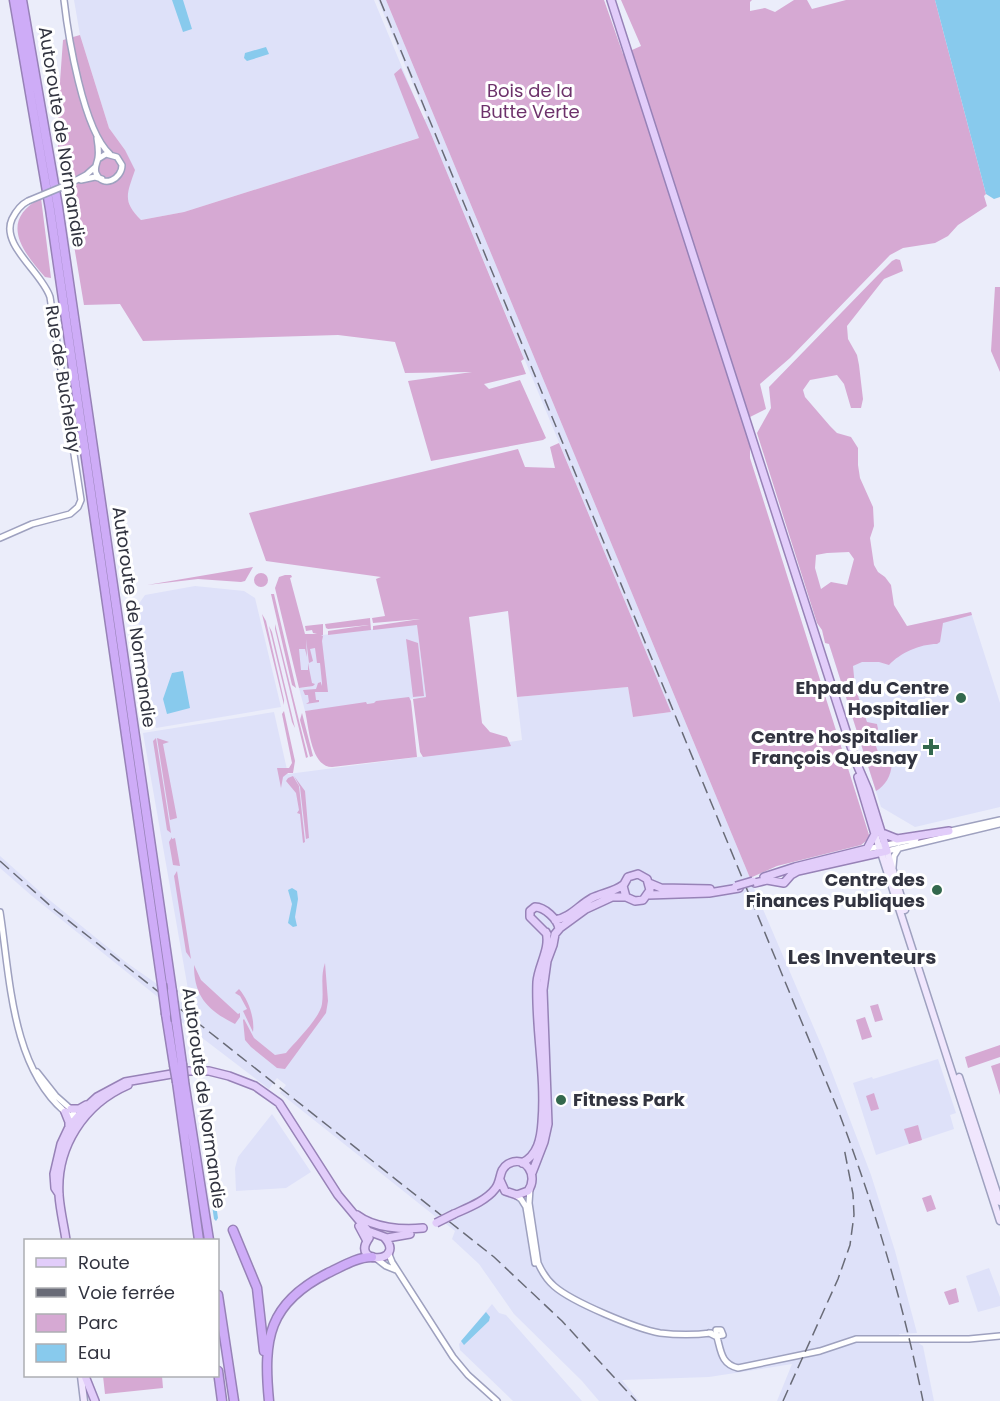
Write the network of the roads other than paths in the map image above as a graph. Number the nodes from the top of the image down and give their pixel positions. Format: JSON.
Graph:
{"nodes":[{"id":1,"x":14,"y":0,"type":"edge"},
{"id":2,"x":22,"y":0,"type":"edge"},
{"id":3,"x":64,"y":0,"type":"edge"},
{"id":4,"x":611,"y":0,"type":"edge"},
{"id":5,"x":97,"y":135,"type":"junction"},
{"id":6,"x":110,"y":154,"type":"junction"},
{"id":7,"x":98,"y":159,"type":"junction"},
{"id":8,"x":95,"y":167,"type":"junction"},
{"id":9,"x":102,"y":179,"type":"junction"},
{"id":10,"x":77,"y":181,"type":"junction"},
{"id":11,"x":0,"y":538,"type":"edge"},
{"id":12,"x":1000,"y":822,"type":"edge"},
{"id":13,"x":950,"y":831,"type":"junction"},
{"id":14,"x":879,"y":833,"type":"junction"},
{"id":15,"x":899,"y":848,"type":"junction"},
{"id":16,"x":883,"y":849,"type":"junction"},
{"id":17,"x":869,"y":852,"type":"junction"},
{"id":18,"x":885,"y":864,"type":"junction"},
{"id":19,"x":893,"y":868,"type":"junction"},
{"id":20,"x":779,"y":872,"type":"junction"},
{"id":21,"x":788,"y":878,"type":"junction"},
{"id":22,"x":754,"y":882,"type":"junction"},
{"id":23,"x":778,"y":882,"type":"junction"},
{"id":24,"x":649,"y":883,"type":"junction"},
{"id":25,"x":623,"y":885,"type":"junction"},
{"id":26,"x":737,"y":887,"type":"junction"},
{"id":27,"x":648,"y":895,"type":"junction"},
{"id":28,"x":626,"y":897,"type":"junction"},
{"id":29,"x":0,"y":912,"type":"edge"},
{"id":30,"x":555,"y":920,"type":"junction"},
{"id":31,"x":546,"y":932,"type":"junction"},
{"id":32,"x":557,"y":932,"type":"junction"},
{"id":33,"x":178,"y":1064,"type":"junction"},
{"id":34,"x":144,"y":1078,"type":"junction"},
{"id":35,"x":180,"y":1081,"type":"junction"},
{"id":36,"x":245,"y":1082,"type":"junction"},
{"id":37,"x":88,"y":1104,"type":"junction"},
{"id":38,"x":68,"y":1110,"type":"junction"},
{"id":39,"x":78,"y":1120,"type":"junction"},
{"id":40,"x":69,"y":1127,"type":"junction"},
{"id":41,"x":522,"y":1163,"type":"junction"},
{"id":42,"x":532,"y":1173,"type":"junction"},
{"id":43,"x":500,"y":1180,"type":"junction"},
{"id":44,"x":530,"y":1189,"type":"junction"},
{"id":45,"x":59,"y":1194,"type":"junction"},
{"id":46,"x":511,"y":1194,"type":"junction"},
{"id":47,"x":1000,"y":1202,"type":"edge"},
{"id":48,"x":468,"y":1207,"type":"junction"},
{"id":49,"x":350,"y":1210,"type":"junction"},
{"id":50,"x":1000,"y":1221,"type":"edge"},
{"id":51,"x":423,"y":1228,"type":"junction"},
{"id":52,"x":233,"y":1230,"type":"dead end"},
{"id":53,"x":410,"y":1234,"type":"junction"},
{"id":54,"x":381,"y":1236,"type":"junction"},
{"id":55,"x":66,"y":1239,"type":"edge"},
{"id":56,"x":199,"y":1239,"type":"edge"},
{"id":57,"x":209,"y":1239,"type":"edge"},
{"id":58,"x":367,"y":1241,"type":"junction"},
{"id":59,"x":388,"y":1250,"type":"junction"},
{"id":60,"x":374,"y":1258,"type":"junction"},
{"id":61,"x":398,"y":1272,"type":"junction"},
{"id":62,"x":219,"y":1302,"type":"edge"},
{"id":63,"x":585,"y":1304,"type":"junction"},
{"id":64,"x":1000,"y":1335,"type":"edge"},
{"id":65,"x":83,"y":1377,"type":"edge"},
{"id":66,"x":83,"y":1377,"type":"edge"},
{"id":67,"x":219,"y":1377,"type":"edge"},
{"id":68,"x":267,"y":1381,"type":"junction"},
{"id":69,"x":86,"y":1401,"type":"edge"},
{"id":70,"x":95,"y":1401,"type":"edge"},
{"id":71,"x":222,"y":1401,"type":"edge"},
{"id":72,"x":234,"y":1401,"type":"edge"},
{"id":73,"x":269,"y":1401,"type":"edge"},
{"id":74,"x":496,"y":1401,"type":"edge"}],
"edges":[{"from":1,"to":33,"type":"highway","name":"Autoroute de Normandie","bridge":true},
{"from":2,"to":33,"type":"highway","name":"Autoroute de Normandie","bridge":true},
{"from":3,"to":5,"type":"street"},
{"from":4,"to":14,"type":"main road"},
{"from":5,"to":6,"type":"street"},
{"from":5,"to":7,"type":"street"},
{"from":6,"to":7,"type":"street"},
{"from":6,"to":9,"type":"street"},
{"from":7,"to":8,"type":"street"},
{"from":8,"to":9,"type":"street"},
{"from":8,"to":10,"type":"street","name":"Rue de Buchelay"},
{"from":9,"to":10,"type":"street","name":"Rue de Buchelay"},
{"from":10,"to":11,"type":"street","name":"Rue de Buchelay","bridge":true},
{"from":12,"to":13,"type":"street"},
{"from":12,"to":15,"type":"street"},
{"from":13,"to":14,"type":"main road"},
{"from":13,"to":16,"type":"street"},
{"from":14,"to":16,"type":"main road"},
{"from":14,"to":17,"type":"main road"},
{"from":15,"to":16,"type":"street"},
{"from":15,"to":19,"type":"street"},
{"from":16,"to":17,"type":"main road"},
{"from":16,"to":18,"type":"main road"},
{"from":16,"to":19,"type":"main road"},
{"from":17,"to":18,"type":"main road"},
{"from":17,"to":20,"type":"main road"},
{"from":17,"to":21,"type":"main road"},
{"from":18,"to":50,"type":"main road"},
{"from":19,"to":47,"type":"main road"},
{"from":20,"to":21,"type":"main road"},
{"from":20,"to":22,"type":"main road"},
{"from":20,"to":23,"type":"main road"},
{"from":21,"to":23,"type":"main road"},
{"from":22,"to":23,"type":"main road"},
{"from":22,"to":26,"type":"main road","bridge":true},
{"from":24,"to":25,"type":"main road"},
{"from":24,"to":26,"type":"main road"},
{"from":24,"to":27,"type":"main road"},
{"from":25,"to":28,"type":"main road"},
{"from":25,"to":30,"type":"main road"},
{"from":26,"to":27,"type":"main road"},
{"from":27,"to":28,"type":"main road"},
{"from":28,"to":32,"type":"main road"},
{"from":29,"to":38,"type":"street"},
{"from":30,"to":31,"type":"main road"},
{"from":30,"to":32,"type":"main road"},
{"from":31,"to":32,"type":"main road"},
{"from":31,"to":41,"type":"main road"},
{"from":32,"to":42,"type":"main road"},
{"from":33,"to":35,"type":"highway","name":"Autoroute de Normandie","bridge":true},
{"from":34,"to":36,"type":"main road"},
{"from":34,"to":37,"type":"main road"},
{"from":34,"to":39,"type":"main road"},
{"from":35,"to":56,"type":"highway","name":"Autoroute de Normandie"},
{"from":35,"to":57,"type":"highway","name":"Autoroute de Normandie"},
{"from":36,"to":49,"type":"main road"},
{"from":36,"to":58,"type":"main road"},
{"from":37,"to":38,"type":"main road"},
{"from":37,"to":39,"type":"main road"},
{"from":38,"to":39,"type":"street"},
{"from":38,"to":40,"type":"main road"},
{"from":39,"to":40,"type":"main road"},
{"from":39,"to":45,"type":"main road"},
{"from":40,"to":45,"type":"main road"},
{"from":41,"to":42,"type":"main road"},
{"from":41,"to":43,"type":"main road"},
{"from":42,"to":44,"type":"main road"},
{"from":43,"to":46,"type":"main road"},
{"from":43,"to":48,"type":"main road"},
{"from":44,"to":46,"type":"main road"},
{"from":44,"to":63,"type":"street"},
{"from":45,"to":55,"type":"main road"},
{"from":46,"to":48,"type":"main road"},
{"from":46,"to":63,"type":"street"},
{"from":48,"to":51,"type":"main road","bridge":true},
{"from":49,"to":51,"type":"main road"},
{"from":49,"to":54,"type":"main road"},
{"from":51,"to":53,"type":"main road"},
{"from":52,"to":68,"type":"highway"},
{"from":53,"to":54,"type":"main road"},
{"from":53,"to":59,"type":"main road"},
{"from":54,"to":58,"type":"main road"},
{"from":54,"to":59,"type":"main road"},
{"from":58,"to":60,"type":"main road"},
{"from":59,"to":60,"type":"main road"},
{"from":59,"to":61,"type":"street"},
{"from":60,"to":61,"type":"street"},
{"from":60,"to":68,"type":"highway"},
{"from":61,"to":74,"type":"street"},
{"from":62,"to":72,"type":"highway"},
{"from":63,"to":64,"type":"street"},
{"from":65,"to":69,"type":"main road"},
{"from":66,"to":70,"type":"main road"},
{"from":67,"to":71,"type":"highway"},
{"from":68,"to":73,"type":"highway"}]}
